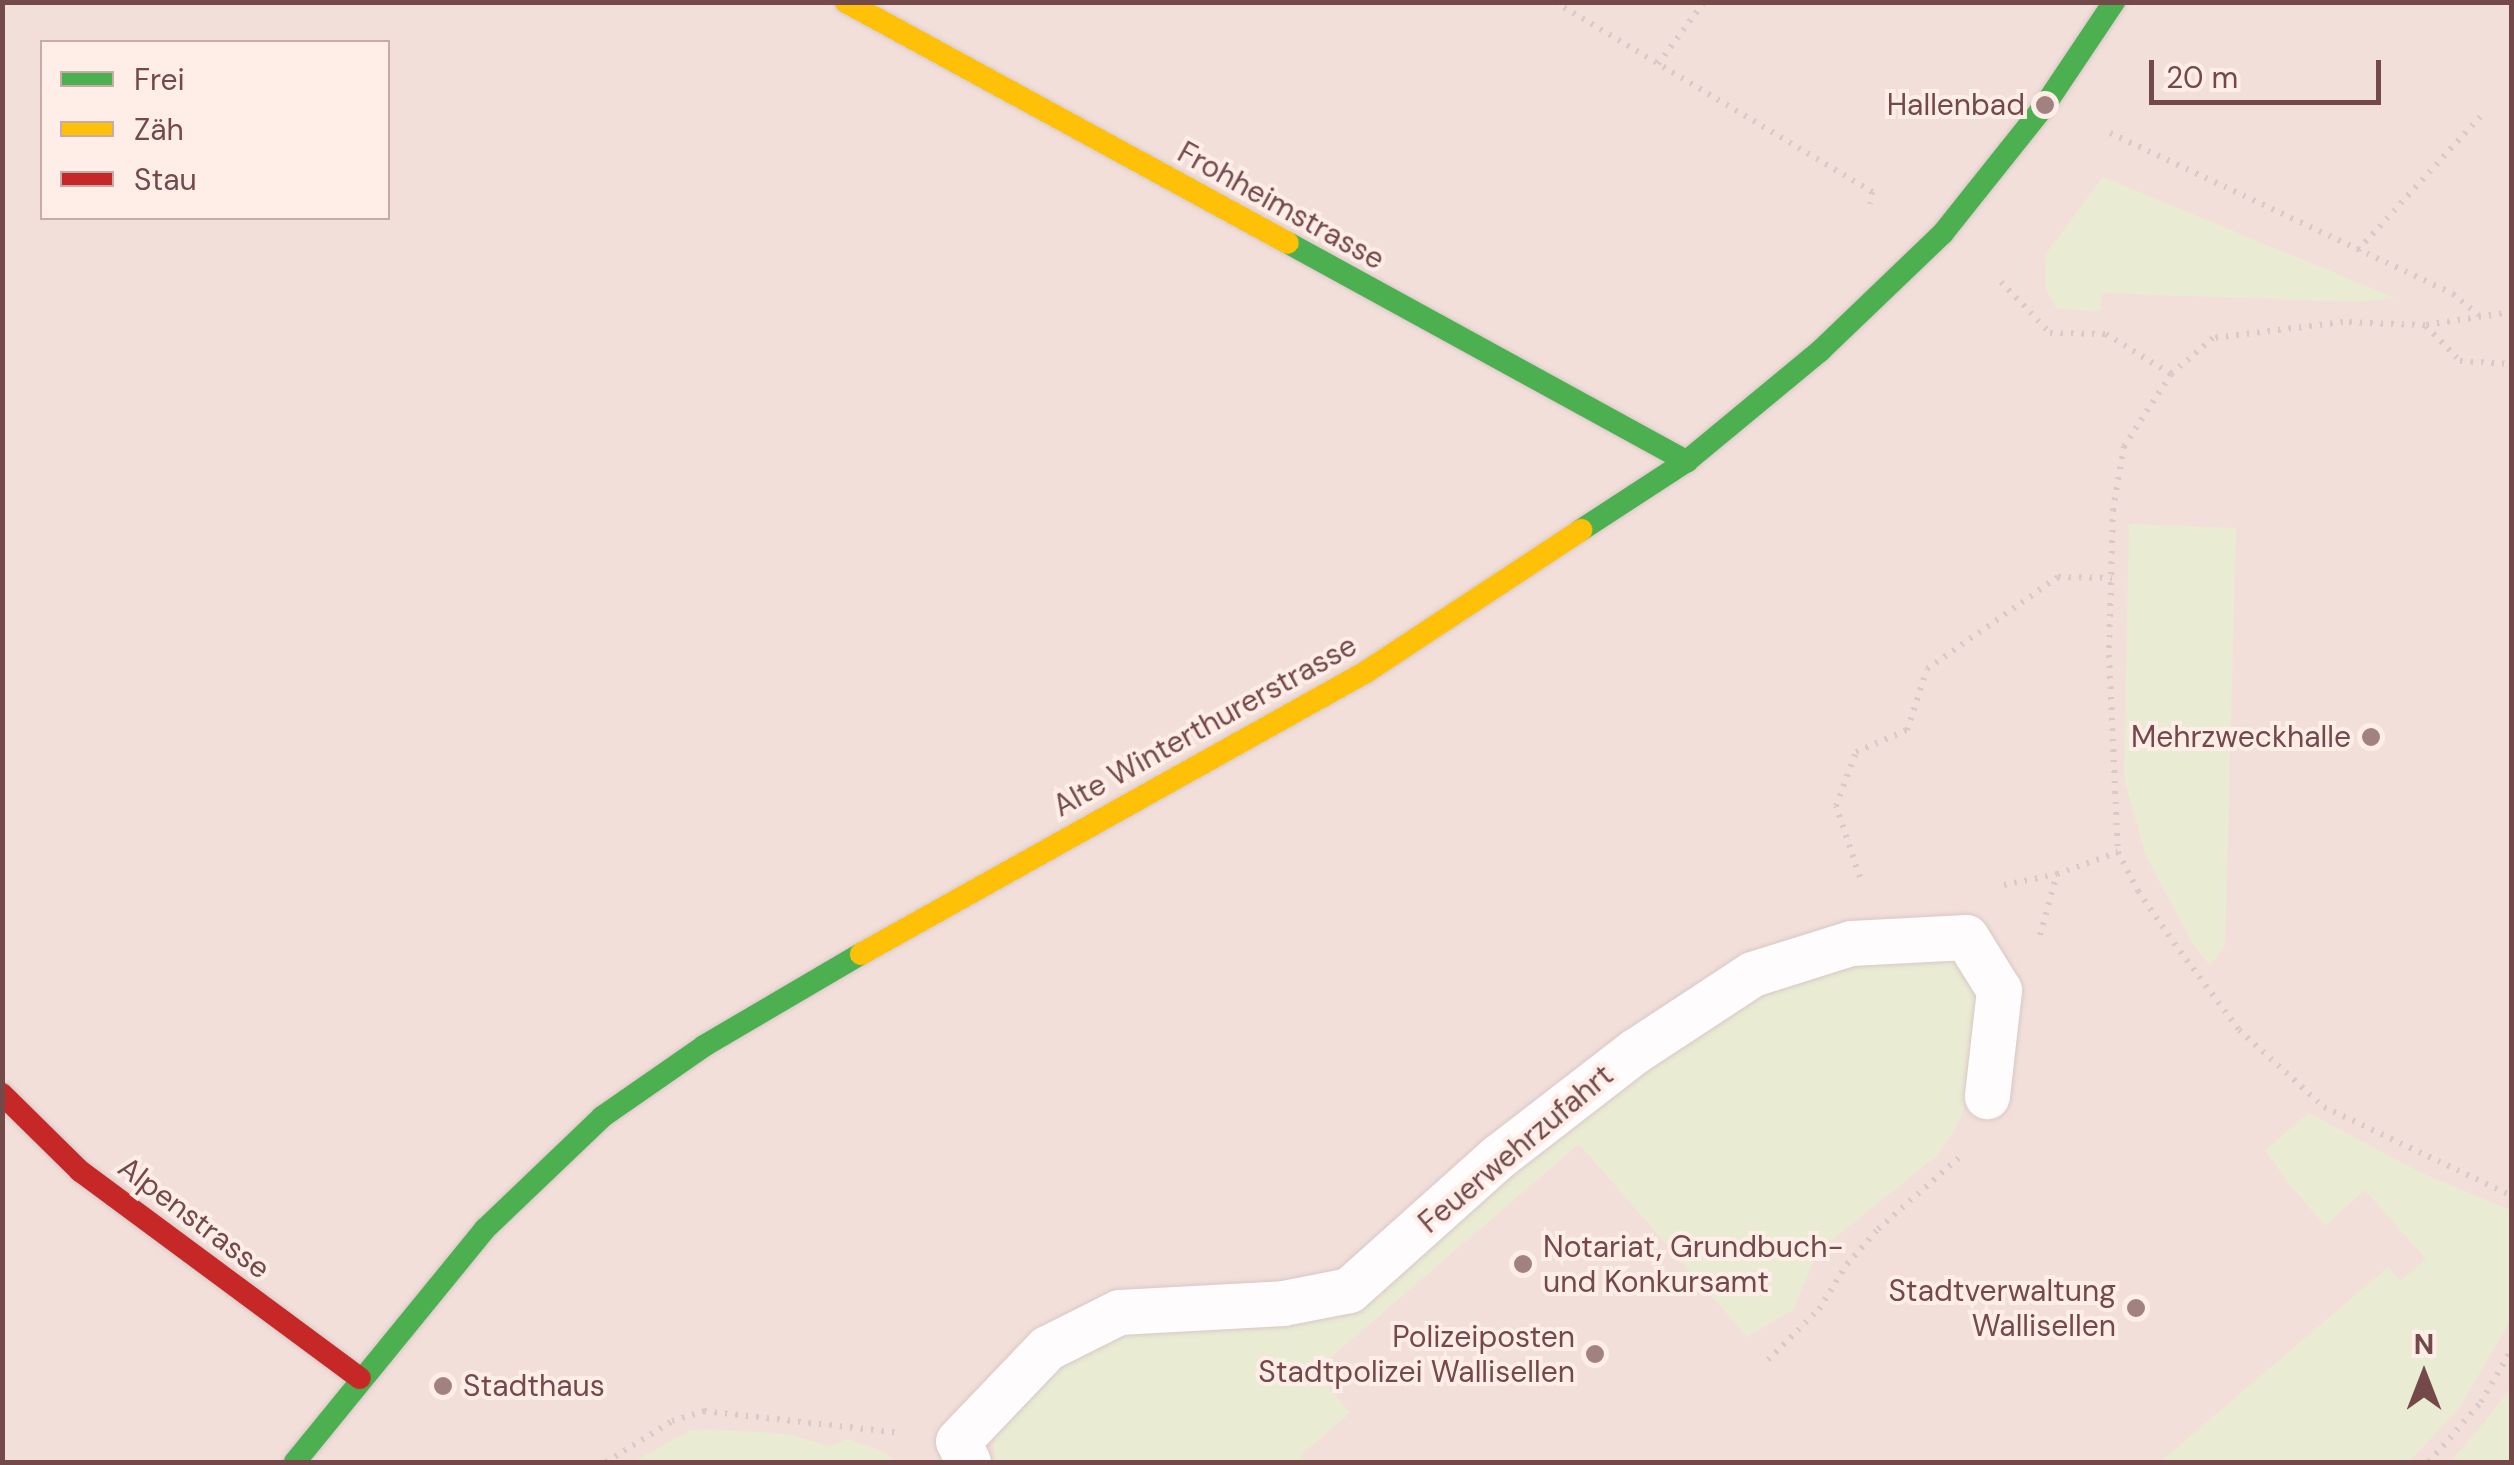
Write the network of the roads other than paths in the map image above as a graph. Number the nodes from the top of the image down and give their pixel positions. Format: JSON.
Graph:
{"nodes":[{"id":1,"x":846,"y":2,"type":"edge"},
{"id":2,"x":2114,"y":2,"type":"edge"},
{"id":3,"x":1687,"y":461,"type":"junction"},
{"id":4,"x":2,"y":1094,"type":"edge"},
{"id":5,"x":1987,"y":1096,"type":"dead end"},
{"id":6,"x":360,"y":1378,"type":"junction"},
{"id":7,"x":294,"y":1462,"type":"edge"},
{"id":8,"x":968,"y":1462,"type":"edge"}],
"edges":[{"from":1,"to":3,"type":"main road","name":"Frohheimstrasse"},
{"from":2,"to":3,"type":"main road","name":"Alte Winterthurerstrasse"},
{"from":3,"to":6,"type":"main road","name":"Alte Winterthurerstrasse"},
{"from":4,"to":6,"type":"main road","name":"Alpenstrasse"},
{"from":5,"to":8,"type":"lane","name":"Feuerwehrzufahrt"},
{"from":6,"to":7,"type":"main road","name":"Alte Winterthurerstrasse"}]}
